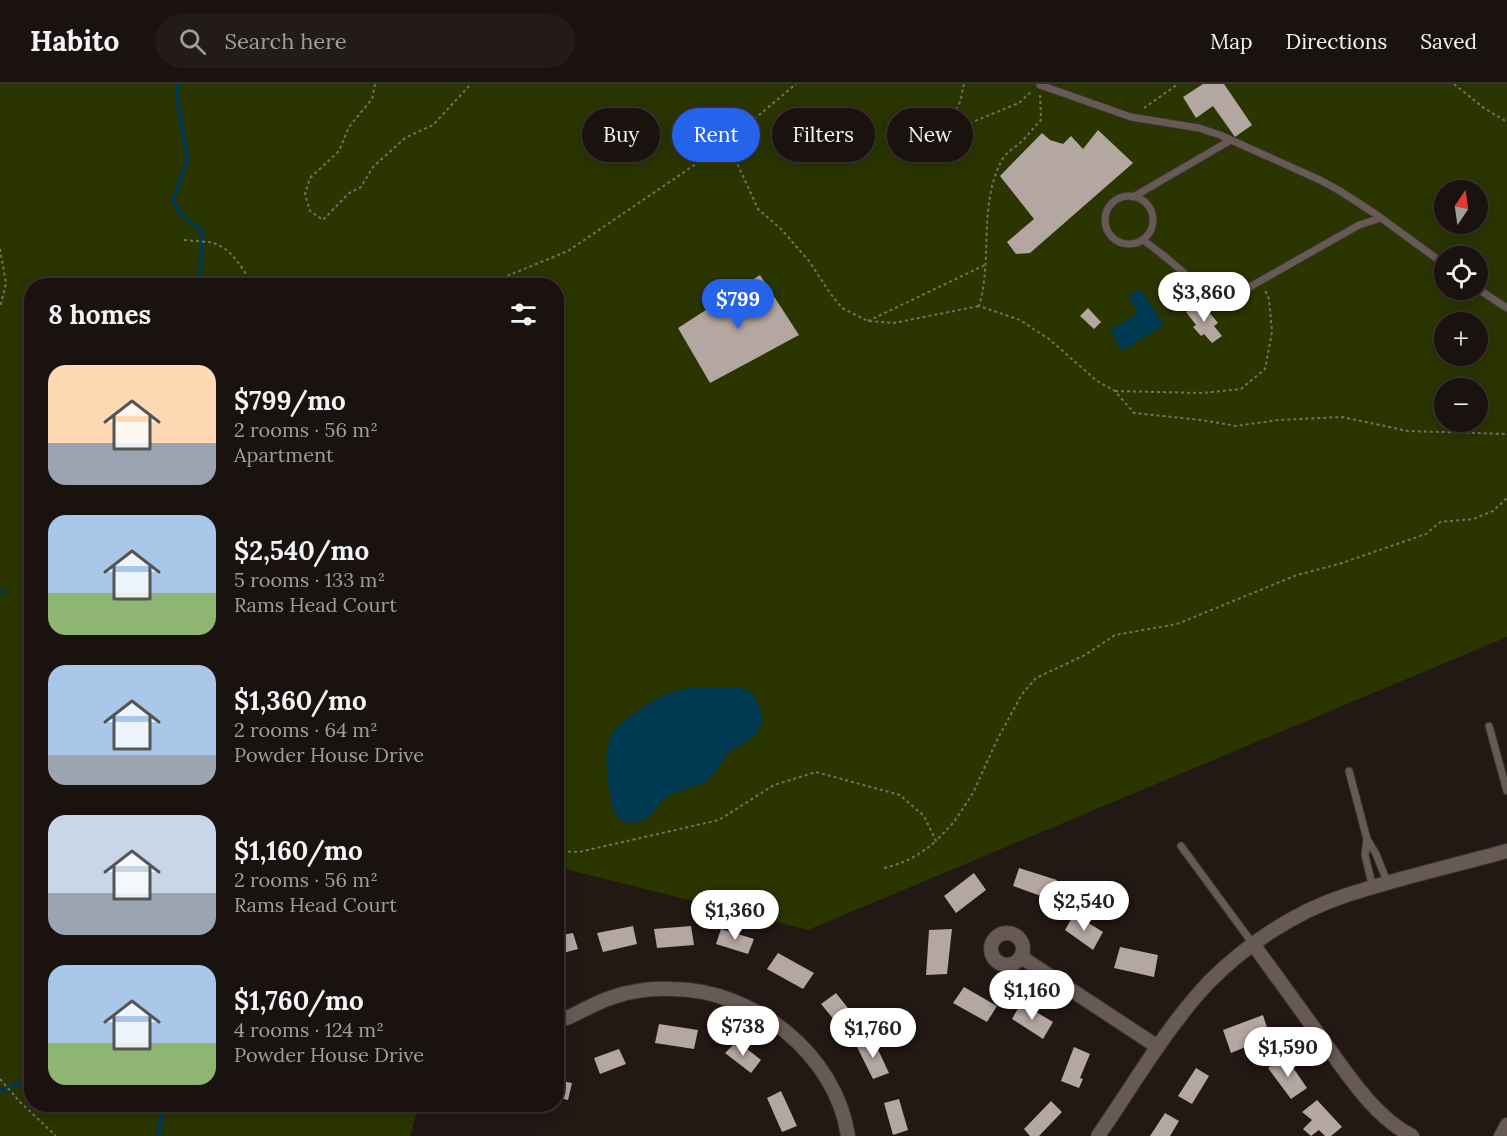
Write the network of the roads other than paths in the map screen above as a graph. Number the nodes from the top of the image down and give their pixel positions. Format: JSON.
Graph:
{"nodes":[{"id":1,"x":1040,"y":85,"type":"edge"},
{"id":2,"x":1231,"y":140,"type":"junction"},
{"id":3,"x":1133,"y":197,"type":"junction"},
{"id":4,"x":1381,"y":218,"type":"junction"},
{"id":5,"x":1143,"y":240,"type":"junction"},
{"id":6,"x":1434,"y":257,"type":"edge"},
{"id":7,"x":1192,"y":278,"type":"junction"},
{"id":8,"x":1173,"y":292,"type":"dead end"},
{"id":9,"x":1488,"y":296,"type":"edge"},
{"id":10,"x":1507,"y":308,"type":"edge"},
{"id":11,"x":1489,"y":726,"type":"dead end"},
{"id":12,"x":1349,"y":771,"type":"dead end"},
{"id":13,"x":1507,"y":791,"type":"edge"},
{"id":14,"x":1367,"y":839,"type":"junction"},
{"id":15,"x":1181,"y":846,"type":"dead end"},
{"id":16,"x":1507,"y":851,"type":"edge"},
{"id":17,"x":1388,"y":884,"type":"junction"},
{"id":18,"x":1373,"y":888,"type":"junction"},
{"id":19,"x":1253,"y":944,"type":"junction"},
{"id":20,"x":1021,"y":957,"type":"dead end"},
{"id":21,"x":567,"y":1018,"type":"dead end"},
{"id":22,"x":1158,"y":1047,"type":"junction"},
{"id":23,"x":1507,"y":1125,"type":"edge"},
{"id":24,"x":848,"y":1136,"type":"edge"},
{"id":25,"x":1098,"y":1136,"type":"edge"},
{"id":26,"x":1412,"y":1136,"type":"edge"},
{"id":27,"x":1501,"y":1136,"type":"edge"}],
"edges":[{"from":1,"to":2,"type":"lane"},
{"from":2,"to":3,"type":"lane"},
{"from":2,"to":4,"type":"lane"},
{"from":3,"to":5,"type":"lane"},
{"from":3,"to":5,"type":"lane"},
{"from":4,"to":6,"type":"lane"},
{"from":4,"to":7,"type":"lane"},
{"from":5,"to":7,"type":"lane"},
{"from":7,"to":8,"type":"lane"},
{"from":9,"to":10,"type":"lane"},
{"from":11,"to":13,"type":"lane"},
{"from":12,"to":14,"type":"lane"},
{"from":14,"to":17,"type":"lane"},
{"from":14,"to":18,"type":"lane"},
{"from":15,"to":19,"type":"lane"},
{"from":16,"to":17,"type":"street"},
{"from":17,"to":18,"type":"street"},
{"from":18,"to":19,"type":"street"},
{"from":19,"to":22,"type":"street"},
{"from":19,"to":26,"type":"street"},
{"from":20,"to":22,"type":"street"},
{"from":21,"to":24,"type":"street"},
{"from":22,"to":25,"type":"street"},
{"from":23,"to":27,"type":"street"}]}
